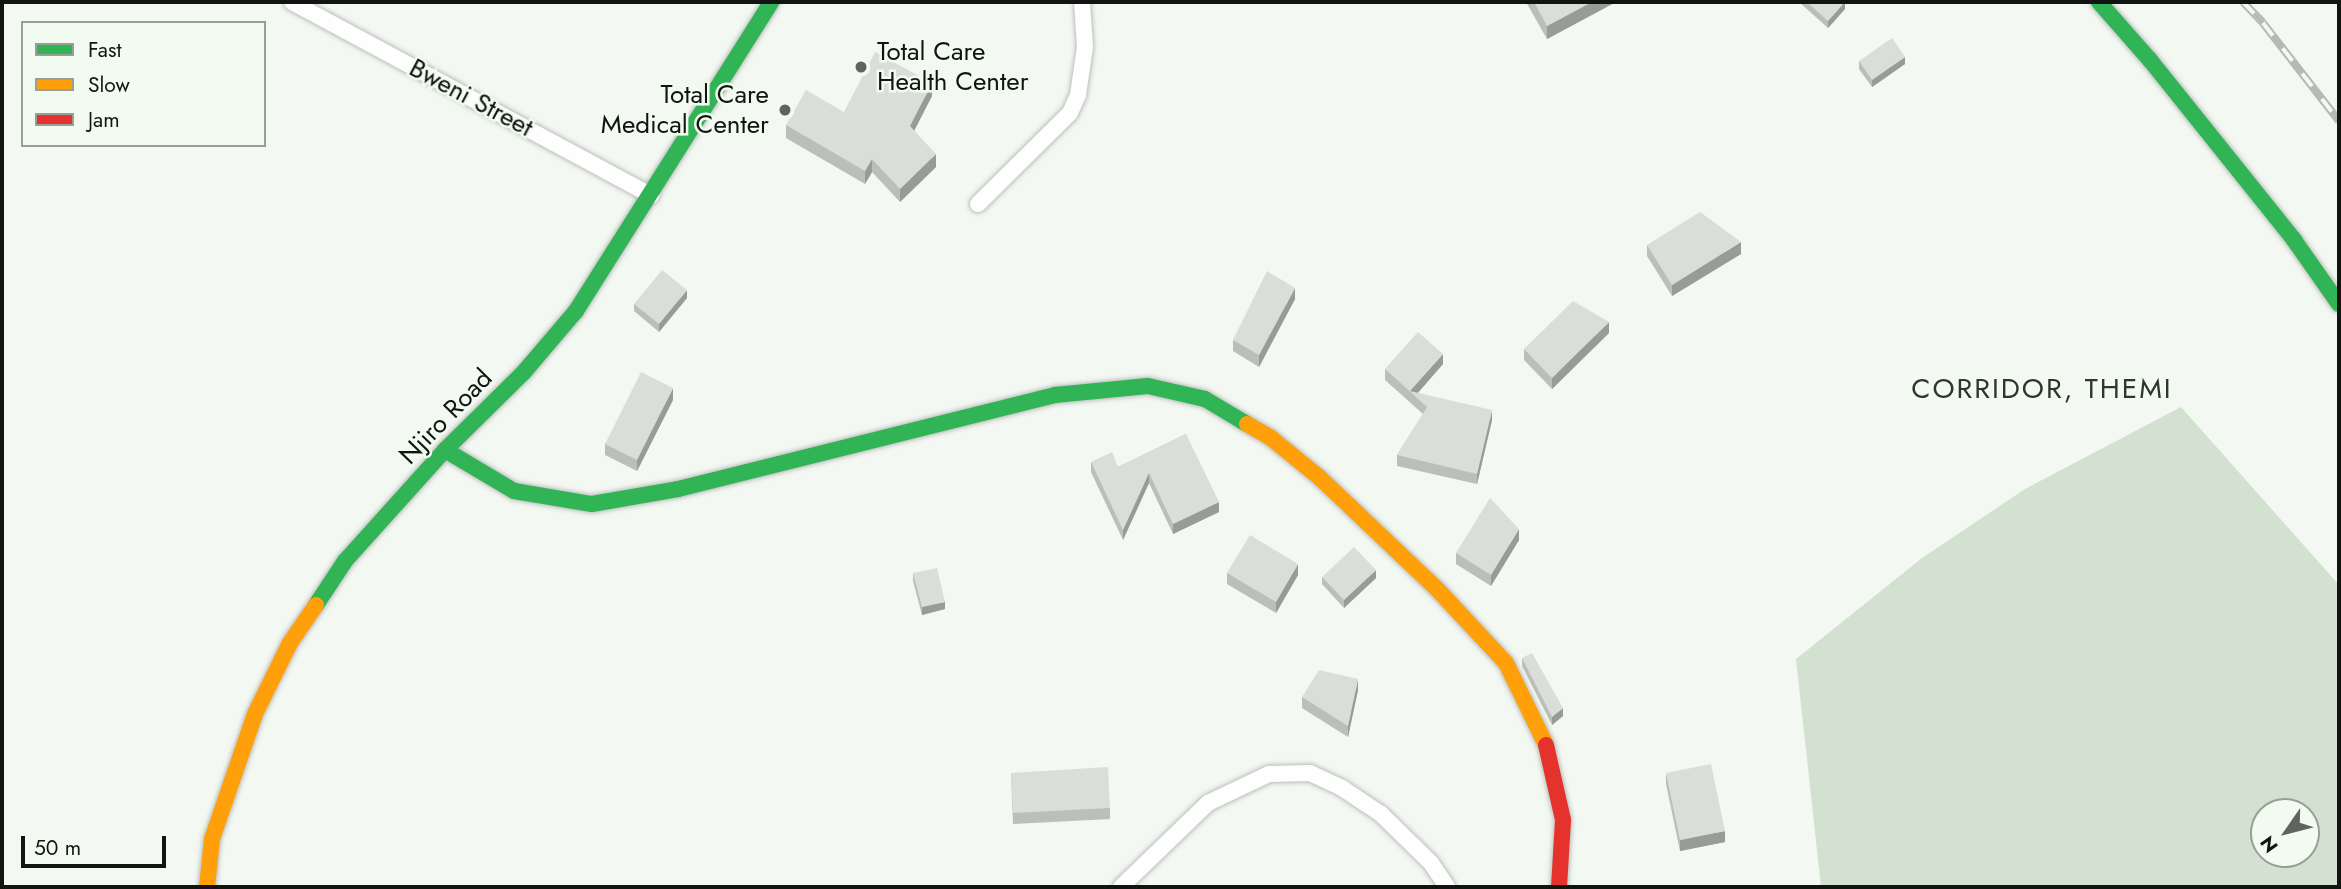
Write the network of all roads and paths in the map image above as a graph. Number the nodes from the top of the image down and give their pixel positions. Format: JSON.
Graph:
{"nodes":[{"id":1,"x":292,"y":2,"type":"edge"},
{"id":2,"x":771,"y":2,"type":"edge"},
{"id":3,"x":1082,"y":2,"type":"edge"},
{"id":4,"x":2099,"y":2,"type":"edge"},
{"id":5,"x":651,"y":195,"type":"junction"},
{"id":6,"x":978,"y":204,"type":"dead end"},
{"id":7,"x":2339,"y":304,"type":"edge"},
{"id":8,"x":445,"y":450,"type":"junction"},
{"id":9,"x":207,"y":887,"type":"edge"},
{"id":10,"x":1121,"y":887,"type":"edge"},
{"id":11,"x":1447,"y":887,"type":"edge"},
{"id":12,"x":1559,"y":887,"type":"edge"}],
"edges":[{"from":1,"to":5,"type":"street","name":"Bweni Street"},
{"from":2,"to":5,"type":"street","name":"Njiro Road"},
{"from":3,"to":6,"type":"street"},
{"from":4,"to":7,"type":"street"},
{"from":5,"to":8,"type":"street","name":"Njiro Road"},
{"from":8,"to":9,"type":"street","name":"Njiro Road"},
{"from":8,"to":12,"type":"street"},
{"from":10,"to":11,"type":"street"}]}
